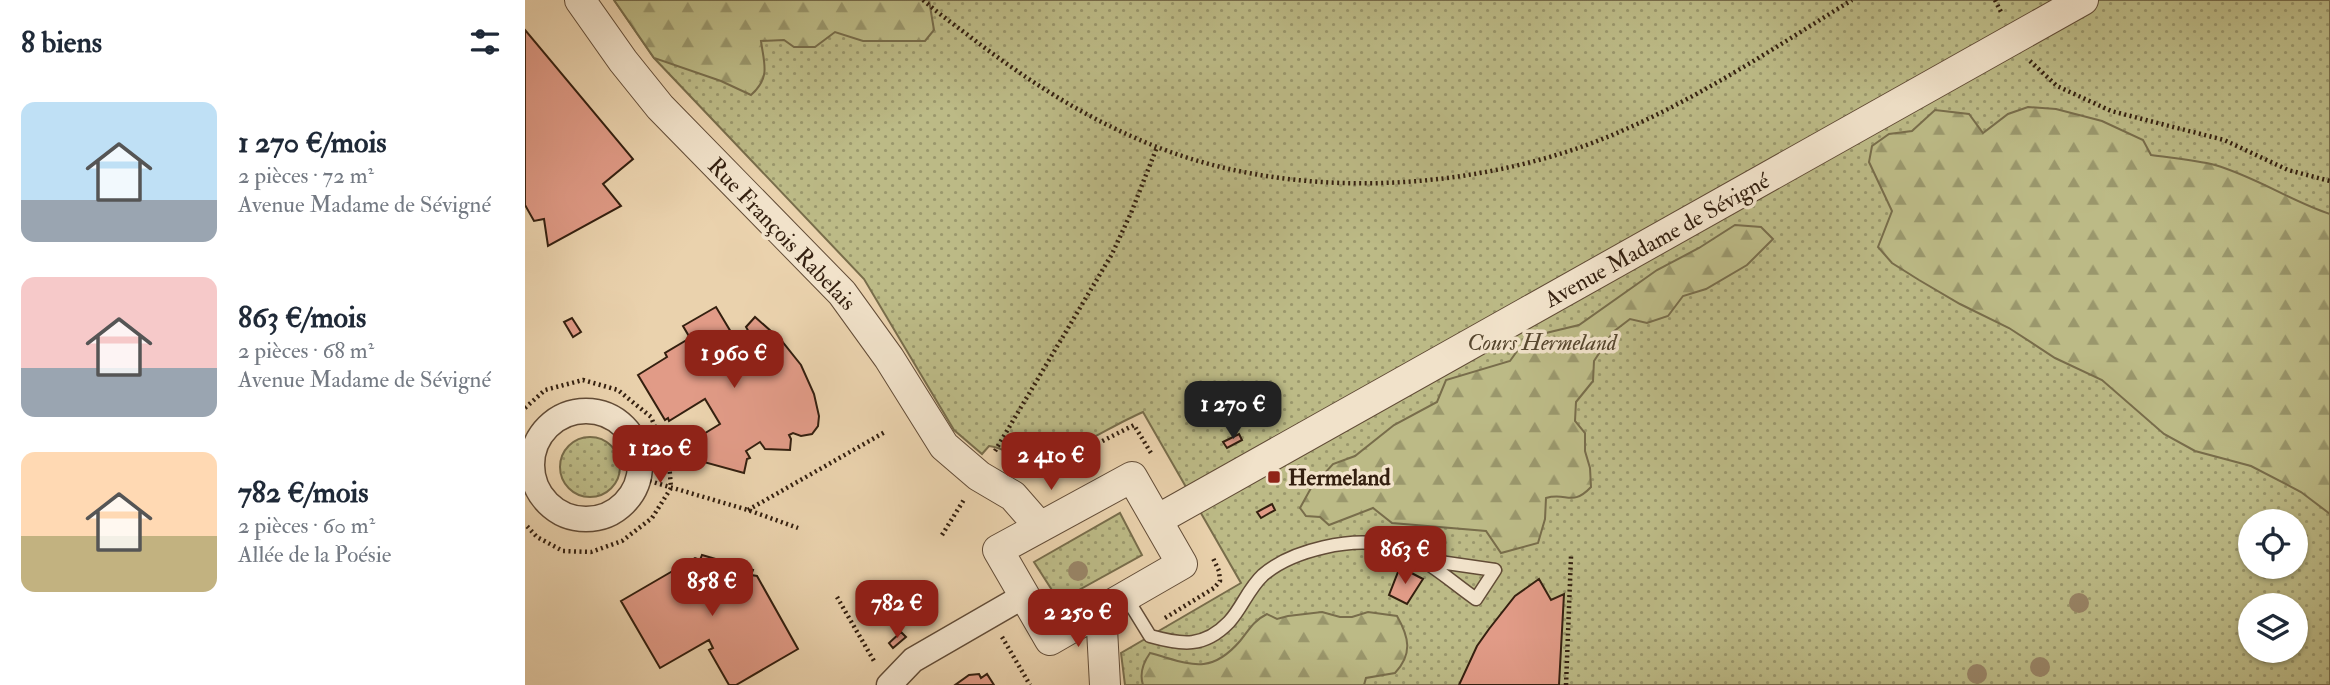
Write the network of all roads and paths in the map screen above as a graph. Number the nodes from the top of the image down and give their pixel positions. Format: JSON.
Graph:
{"nodes":[{"id":1,"x":580,"y":0,"type":"edge"},
{"id":2,"x":923,"y":0,"type":"edge"},
{"id":3,"x":1852,"y":0,"type":"edge"},
{"id":4,"x":2083,"y":0,"type":"edge"},
{"id":5,"x":2016,"y":38,"type":"junction"},
{"id":6,"x":1157,"y":147,"type":"junction"},
{"id":7,"x":2330,"y":181,"type":"edge"},
{"id":8,"x":525,"y":408,"type":"edge"},
{"id":9,"x":885,"y":432,"type":"dead end"},
{"id":10,"x":997,"y":446,"type":"dead end"},
{"id":11,"x":530,"y":450,"type":"edge"},
{"id":12,"x":994,"y":452,"type":"dead end"},
{"id":13,"x":1003,"y":457,"type":"dead end"},
{"id":14,"x":1154,"y":458,"type":"dead end"},
{"id":15,"x":1013,"y":462,"type":"dead end"},
{"id":16,"x":639,"y":478,"type":"junction"},
{"id":17,"x":671,"y":488,"type":"junction"},
{"id":18,"x":967,"y":495,"type":"dead end"},
{"id":19,"x":748,"y":510,"type":"junction"},
{"id":20,"x":1157,"y":520,"type":"junction"},
{"id":21,"x":525,"y":524,"type":"edge"},
{"id":22,"x":1040,"y":527,"type":"junction"},
{"id":23,"x":799,"y":528,"type":"dead end"},
{"id":24,"x":942,"y":535,"type":"dead end"},
{"id":25,"x":1571,"y":556,"type":"dead end"},
{"id":26,"x":1419,"y":559,"type":"junction"},
{"id":27,"x":1024,"y":596,"type":"junction"},
{"id":28,"x":837,"y":597,"type":"dead end"},
{"id":29,"x":1114,"y":603,"type":"junction"},
{"id":30,"x":1000,"y":634,"type":"dead end"},
{"id":31,"x":874,"y":662,"type":"dead end"},
{"id":32,"x":889,"y":685,"type":"edge"},
{"id":33,"x":1030,"y":685,"type":"edge"},
{"id":34,"x":1105,"y":685,"type":"edge"},
{"id":35,"x":1566,"y":685,"type":"edge"}],
"edges":[{"from":1,"to":22,"type":"street","name":"Rue François Rabelais"},
{"from":2,"to":6,"type":"path"},
{"from":3,"to":6,"type":"path"},
{"from":4,"to":5,"type":"street","name":"Avenue Madame de Sévigné"},
{"from":5,"to":7,"type":"path"},
{"from":5,"to":20,"type":"street","name":"Avenue Madame de Sévigné"},
{"from":6,"to":10,"type":"path"},
{"from":8,"to":17,"type":"path"},
{"from":9,"to":19,"type":"path"},
{"from":11,"to":16,"type":"street"},
{"from":11,"to":16,"type":"street"},
{"from":12,"to":13,"type":"path"},
{"from":14,"to":15,"type":"path"},
{"from":16,"to":17,"type":"path"},
{"from":17,"to":19,"type":"path"},
{"from":17,"to":21,"type":"path"},
{"from":18,"to":24,"type":"path"},
{"from":19,"to":23,"type":"path"},
{"from":20,"to":22,"type":"street"},
{"from":20,"to":29,"type":"street"},
{"from":22,"to":27,"type":"street"},
{"from":25,"to":35,"type":"path"},
{"from":26,"to":26,"type":"lane"},
{"from":26,"to":29,"type":"lane"},
{"from":27,"to":29,"type":"street"},
{"from":27,"to":32,"type":"street"},
{"from":28,"to":31,"type":"path"},
{"from":29,"to":34,"type":"street"},
{"from":30,"to":33,"type":"path"}]}
